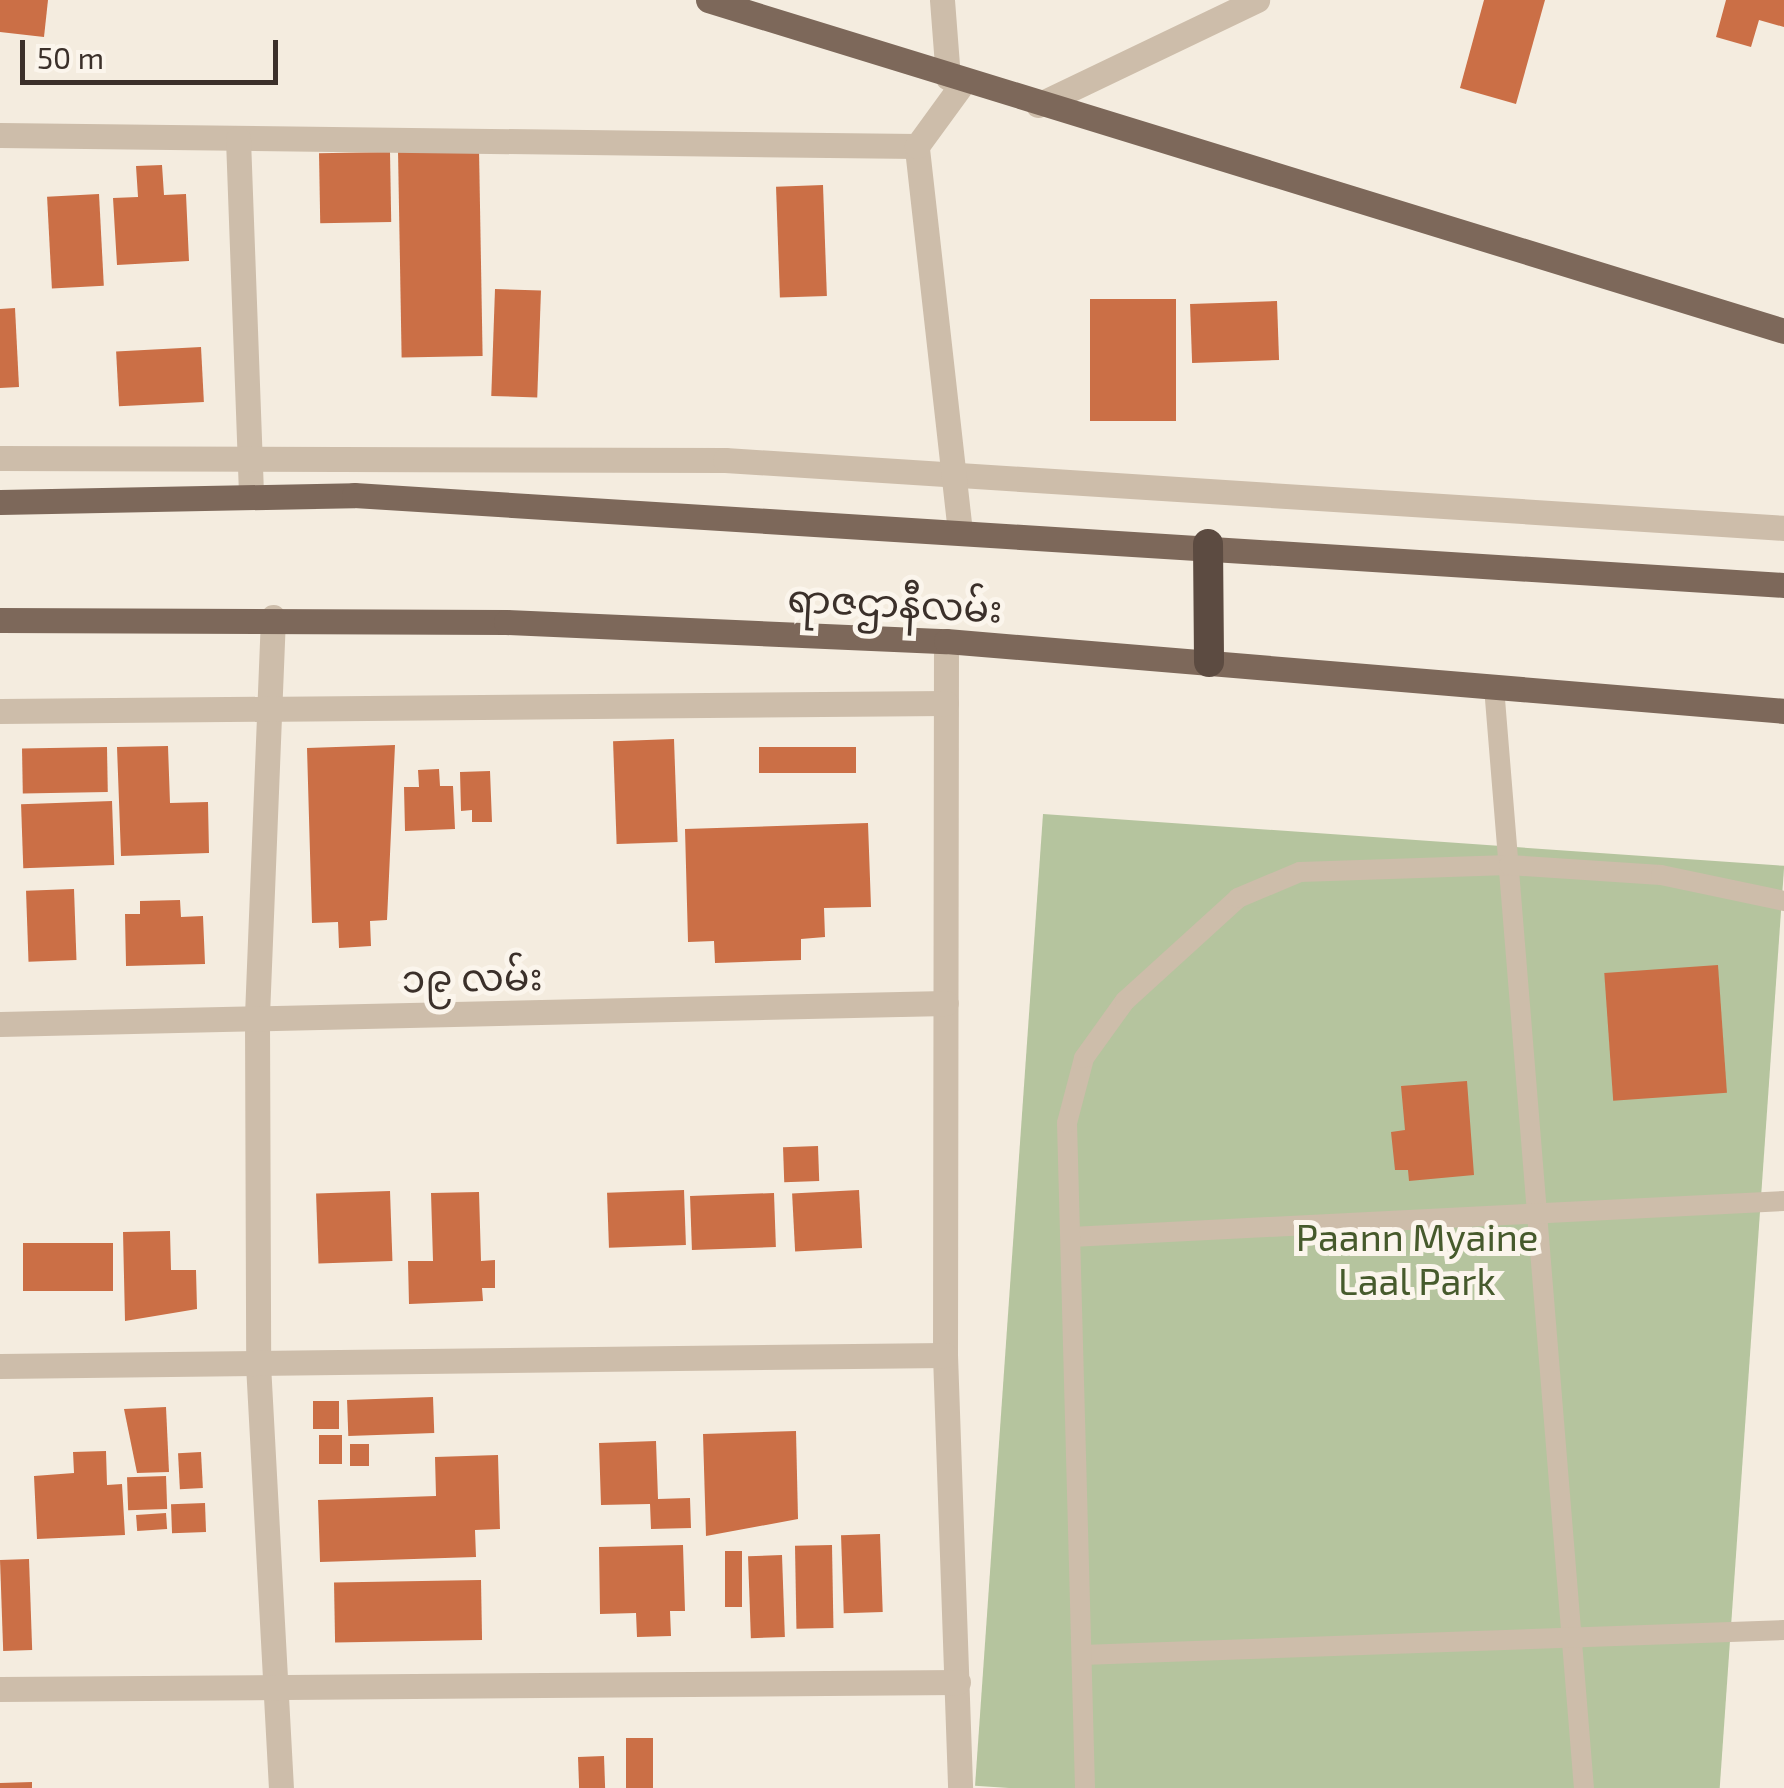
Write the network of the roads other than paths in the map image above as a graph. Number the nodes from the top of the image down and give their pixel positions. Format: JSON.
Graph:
{"nodes":[{"id":1,"x":942,"y":0,"type":"edge"},
{"id":2,"x":1257,"y":0,"type":"edge"},
{"id":3,"x":715,"y":1,"type":"edge"},
{"id":4,"x":955,"y":80,"type":"junction"},
{"id":5,"x":1038,"y":106,"type":"junction"},
{"id":6,"x":0,"y":135,"type":"edge"},
{"id":7,"x":238,"y":139,"type":"junction"},
{"id":8,"x":916,"y":146,"type":"junction"},
{"id":9,"x":1784,"y":331,"type":"edge"},
{"id":10,"x":256,"y":454,"type":"junction"},
{"id":11,"x":0,"y":458,"type":"edge"},
{"id":12,"x":954,"y":472,"type":"junction"},
{"id":13,"x":251,"y":497,"type":"junction"},
{"id":14,"x":0,"y":502,"type":"edge"},
{"id":15,"x":1784,"y":528,"type":"edge"},
{"id":16,"x":960,"y":532,"type":"junction"},
{"id":17,"x":1208,"y":544,"type":"junction"},
{"id":18,"x":1784,"y":585,"type":"edge"},
{"id":19,"x":272,"y":617,"type":"junction"},
{"id":20,"x":0,"y":620,"type":"edge"},
{"id":21,"x":946,"y":641,"type":"junction"},
{"id":22,"x":1208,"y":662,"type":"junction"},
{"id":23,"x":1494,"y":687,"type":"junction"},
{"id":24,"x":946,"y":703,"type":"junction"},
{"id":25,"x":271,"y":709,"type":"junction"},
{"id":26,"x":0,"y":711,"type":"edge"},
{"id":27,"x":1784,"y":712,"type":"edge"},
{"id":28,"x":1509,"y":866,"type":"junction"},
{"id":29,"x":1784,"y":901,"type":"edge"},
{"id":30,"x":946,"y":1004,"type":"junction"},
{"id":31,"x":257,"y":1020,"type":"junction"},
{"id":32,"x":0,"y":1024,"type":"edge"},
{"id":33,"x":1784,"y":1201,"type":"edge"},
{"id":34,"x":1538,"y":1212,"type":"junction"},
{"id":35,"x":1070,"y":1236,"type":"junction"},
{"id":36,"x":945,"y":1354,"type":"junction"},
{"id":37,"x":258,"y":1364,"type":"junction"},
{"id":38,"x":0,"y":1366,"type":"edge"},
{"id":39,"x":1784,"y":1630,"type":"edge"},
{"id":40,"x":1571,"y":1635,"type":"junction"},
{"id":41,"x":1082,"y":1654,"type":"junction"},
{"id":42,"x":958,"y":1682,"type":"junction"},
{"id":43,"x":281,"y":1685,"type":"junction"},
{"id":44,"x":0,"y":1689,"type":"edge"},
{"id":45,"x":280,"y":1788,"type":"edge"},
{"id":46,"x":960,"y":1788,"type":"edge"},
{"id":47,"x":1085,"y":1788,"type":"edge"},
{"id":48,"x":1584,"y":1788,"type":"edge"}],
"edges":[{"from":1,"to":4,"type":"street"},
{"from":2,"to":5,"type":"street"},
{"from":3,"to":4,"type":"main road"},
{"from":4,"to":5,"type":"main road"},
{"from":4,"to":8,"type":"street"},
{"from":5,"to":9,"type":"main road"},
{"from":6,"to":7,"type":"street"},
{"from":7,"to":8,"type":"street"},
{"from":7,"to":10,"type":"street"},
{"from":8,"to":12,"type":"street"},
{"from":10,"to":11,"type":"street"},
{"from":10,"to":12,"type":"street"},
{"from":10,"to":13,"type":"street"},
{"from":12,"to":15,"type":"street"},
{"from":12,"to":16,"type":"street"},
{"from":13,"to":14,"type":"main road","name":"ရာဇဌာနီလမ်း"},
{"from":13,"to":16,"type":"main road","name":"ရာဇဌာနီလမ်း"},
{"from":16,"to":17,"type":"main road","name":"ရာဇဌာနီလမ်း"},
{"from":17,"to":18,"type":"main road","name":"ရာဇဌာနီလမ်း"},
{"from":17,"to":22,"type":"highway"},
{"from":19,"to":20,"type":"main road","name":"ရာဇဌာနီလမ်း"},
{"from":19,"to":21,"type":"main road","name":"ရာဇဌာနီလမ်း"},
{"from":19,"to":25,"type":"street"},
{"from":21,"to":22,"type":"main road","name":"ရာဇဌာနီလမ်း"},
{"from":21,"to":24,"type":"street"},
{"from":22,"to":23,"type":"main road","name":"ရာဇဌာနီလမ်း"},
{"from":23,"to":27,"type":"main road","name":"ရာဇဌာနီလမ်း"},
{"from":23,"to":28,"type":"lane"},
{"from":24,"to":25,"type":"street"},
{"from":24,"to":30,"type":"street"},
{"from":25,"to":26,"type":"street"},
{"from":25,"to":31,"type":"street"},
{"from":28,"to":29,"type":"lane"},
{"from":28,"to":34,"type":"lane"},
{"from":28,"to":35,"type":"lane"},
{"from":30,"to":31,"type":"street","name":"၁၉ လမ်း"},
{"from":30,"to":36,"type":"street"},
{"from":31,"to":32,"type":"street","name":"၁၉ လမ်း"},
{"from":31,"to":37,"type":"street"},
{"from":33,"to":34,"type":"lane"},
{"from":34,"to":35,"type":"lane"},
{"from":34,"to":40,"type":"lane"},
{"from":35,"to":41,"type":"lane"},
{"from":36,"to":37,"type":"street"},
{"from":36,"to":42,"type":"street"},
{"from":37,"to":38,"type":"street"},
{"from":37,"to":43,"type":"street"},
{"from":39,"to":40,"type":"lane"},
{"from":40,"to":41,"type":"lane"},
{"from":40,"to":48,"type":"lane"},
{"from":41,"to":47,"type":"lane"},
{"from":42,"to":43,"type":"street"},
{"from":42,"to":46,"type":"street"},
{"from":43,"to":44,"type":"street"},
{"from":43,"to":45,"type":"street"}]}
